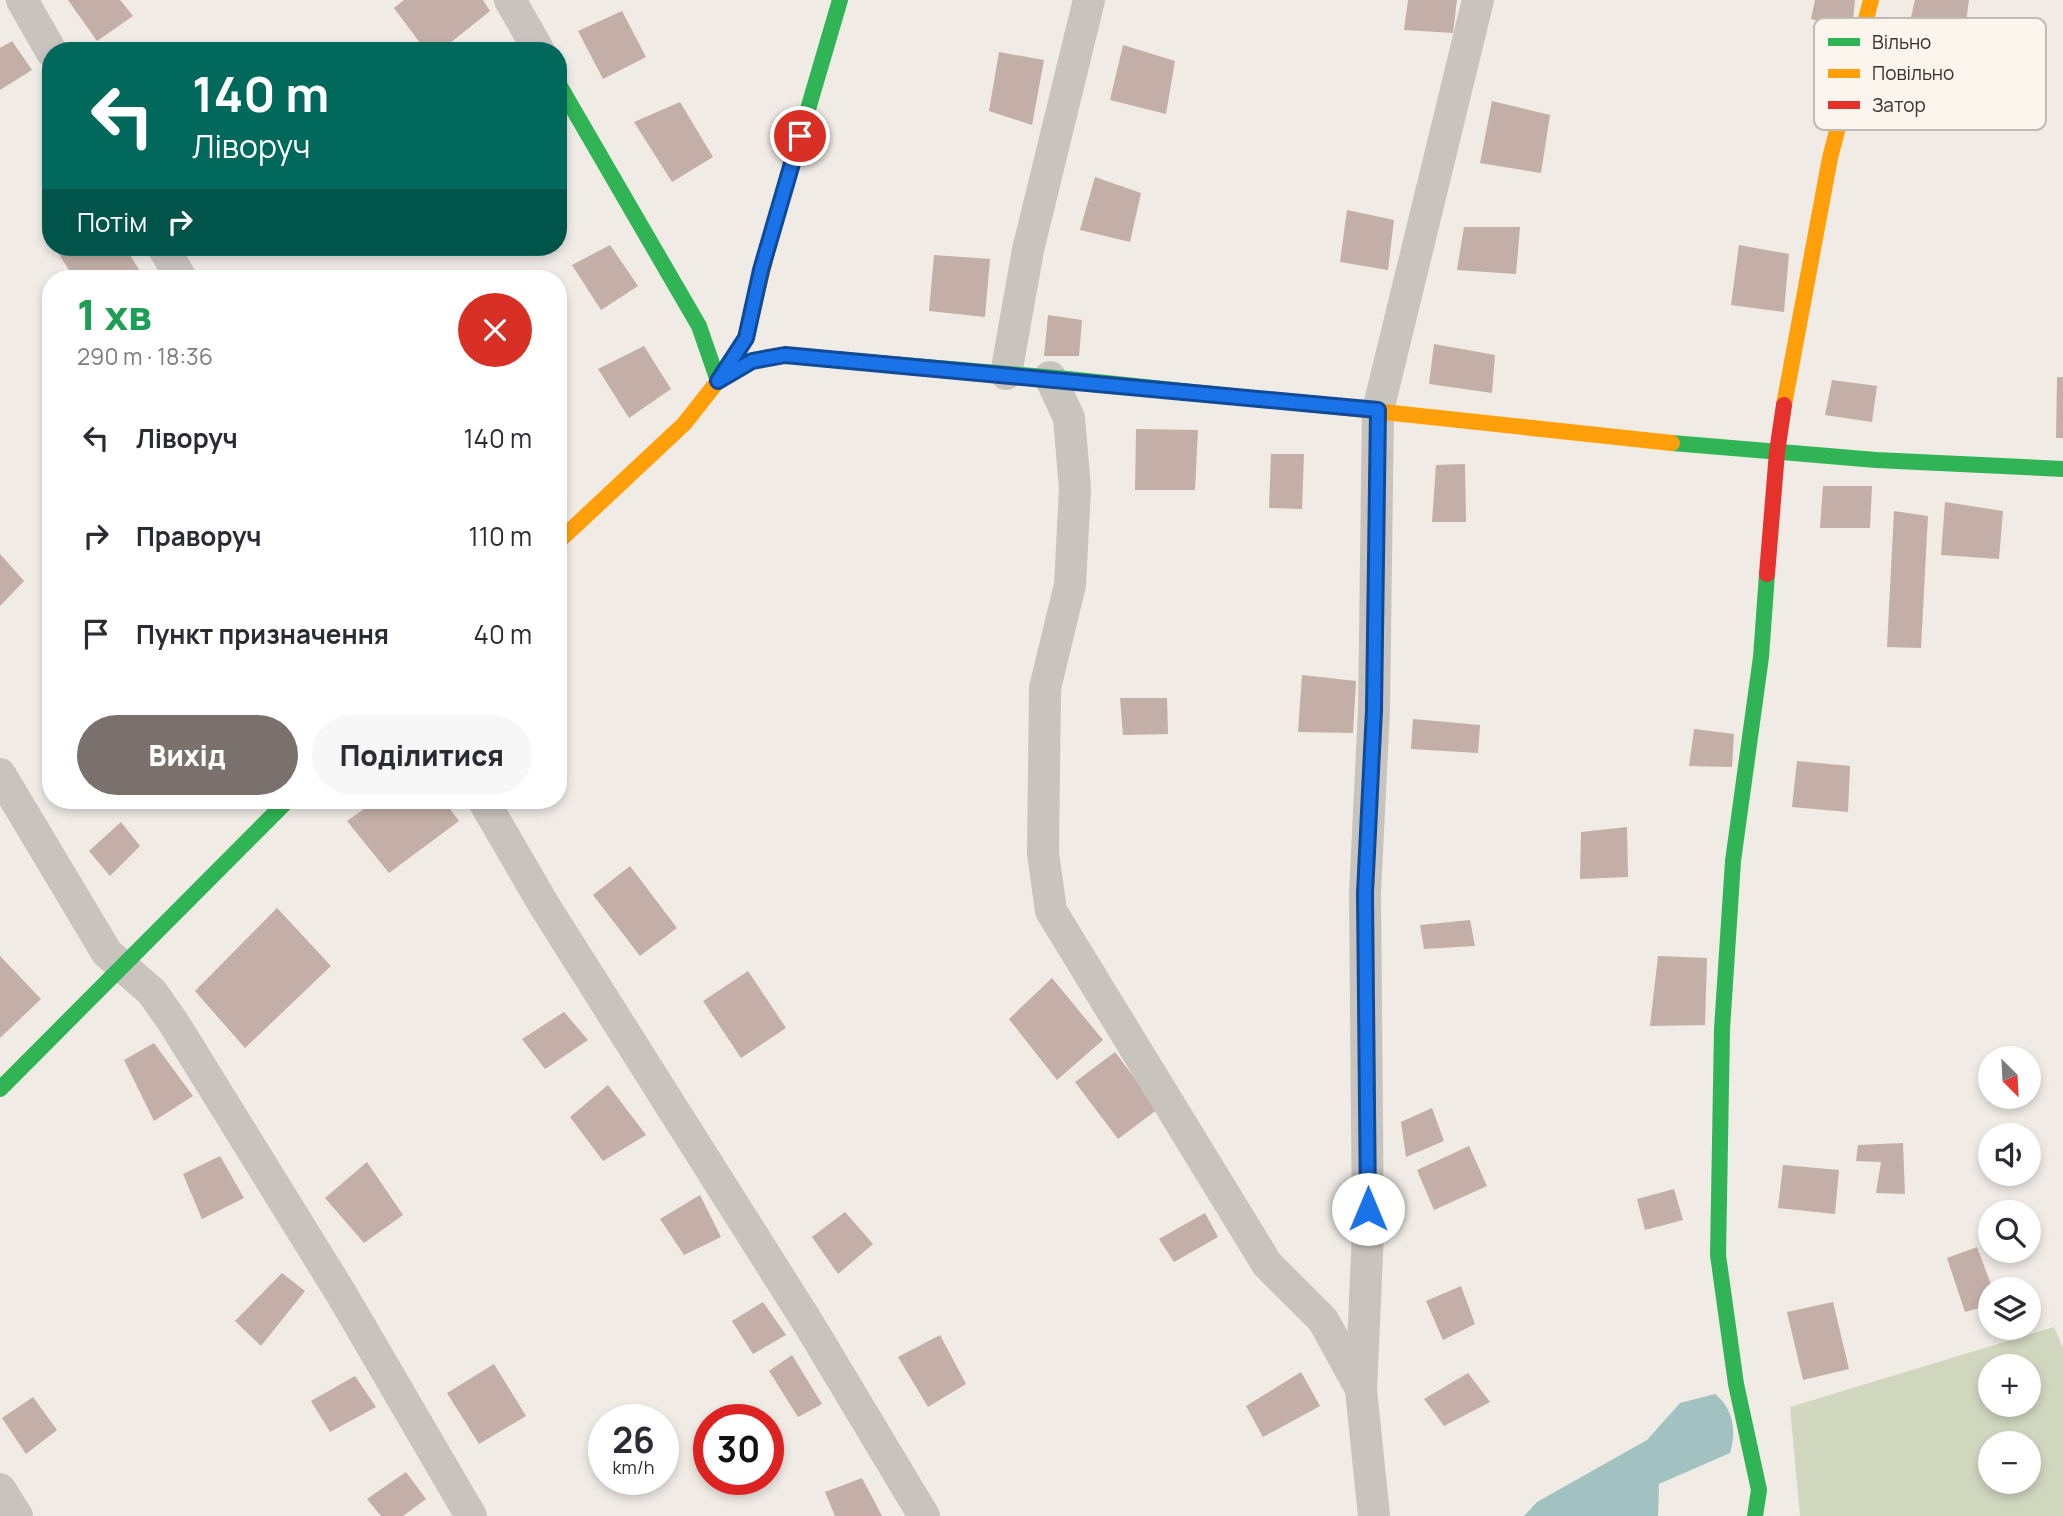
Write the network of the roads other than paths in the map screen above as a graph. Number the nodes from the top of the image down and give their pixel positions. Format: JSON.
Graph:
{"nodes":[{"id":1,"x":22,"y":0,"type":"edge"},
{"id":2,"x":510,"y":0,"type":"edge"},
{"id":3,"x":840,"y":0,"type":"edge"},
{"id":4,"x":1088,"y":0,"type":"edge"},
{"id":5,"x":1478,"y":0,"type":"edge"},
{"id":6,"x":1871,"y":0,"type":"edge"},
{"id":7,"x":1866,"y":18,"type":"edge"},
{"id":8,"x":46,"y":42,"type":"edge"},
{"id":9,"x":534,"y":42,"type":"edge"},
{"id":10,"x":567,"y":99,"type":"edge"},
{"id":11,"x":1837,"y":130,"type":"edge"},
{"id":12,"x":1006,"y":374,"type":"junction"},
{"id":13,"x":1050,"y":377,"type":"junction"},
{"id":14,"x":718,"y":381,"type":"junction"},
{"id":15,"x":1378,"y":410,"type":"junction"},
{"id":16,"x":1777,"y":452,"type":"junction"},
{"id":17,"x":2063,"y":469,"type":"edge"},
{"id":18,"x":567,"y":534,"type":"edge"},
{"id":19,"x":0,"y":774,"type":"edge"},
{"id":20,"x":279,"y":809,"type":"edge"},
{"id":21,"x":488,"y":809,"type":"edge"},
{"id":22,"x":122,"y":966,"type":"junction"},
{"id":23,"x":0,"y":1089,"type":"edge"},
{"id":24,"x":1362,"y":1390,"type":"junction"},
{"id":25,"x":0,"y":1489,"type":"edge"},
{"id":26,"x":17,"y":1516,"type":"edge"},
{"id":27,"x":471,"y":1516,"type":"edge"},
{"id":28,"x":924,"y":1516,"type":"edge"},
{"id":29,"x":1374,"y":1516,"type":"edge"},
{"id":30,"x":1755,"y":1516,"type":"edge"}],
"edges":[{"from":1,"to":8,"type":"street"},
{"from":2,"to":9,"type":"street"},
{"from":3,"to":14,"type":"street"},
{"from":4,"to":12,"type":"street"},
{"from":5,"to":15,"type":"street"},
{"from":6,"to":7,"type":"street"},
{"from":10,"to":14,"type":"street"},
{"from":11,"to":16,"type":"street"},
{"from":12,"to":13,"type":"street"},
{"from":12,"to":14,"type":"street"},
{"from":13,"to":15,"type":"street"},
{"from":13,"to":24,"type":"street"},
{"from":14,"to":18,"type":"street"},
{"from":15,"to":16,"type":"street"},
{"from":15,"to":24,"type":"street"},
{"from":16,"to":17,"type":"street"},
{"from":16,"to":30,"type":"street"},
{"from":19,"to":22,"type":"street"},
{"from":20,"to":22,"type":"street"},
{"from":21,"to":28,"type":"street"},
{"from":22,"to":23,"type":"street"},
{"from":22,"to":27,"type":"street"},
{"from":24,"to":29,"type":"street"},
{"from":25,"to":26,"type":"street"}]}
